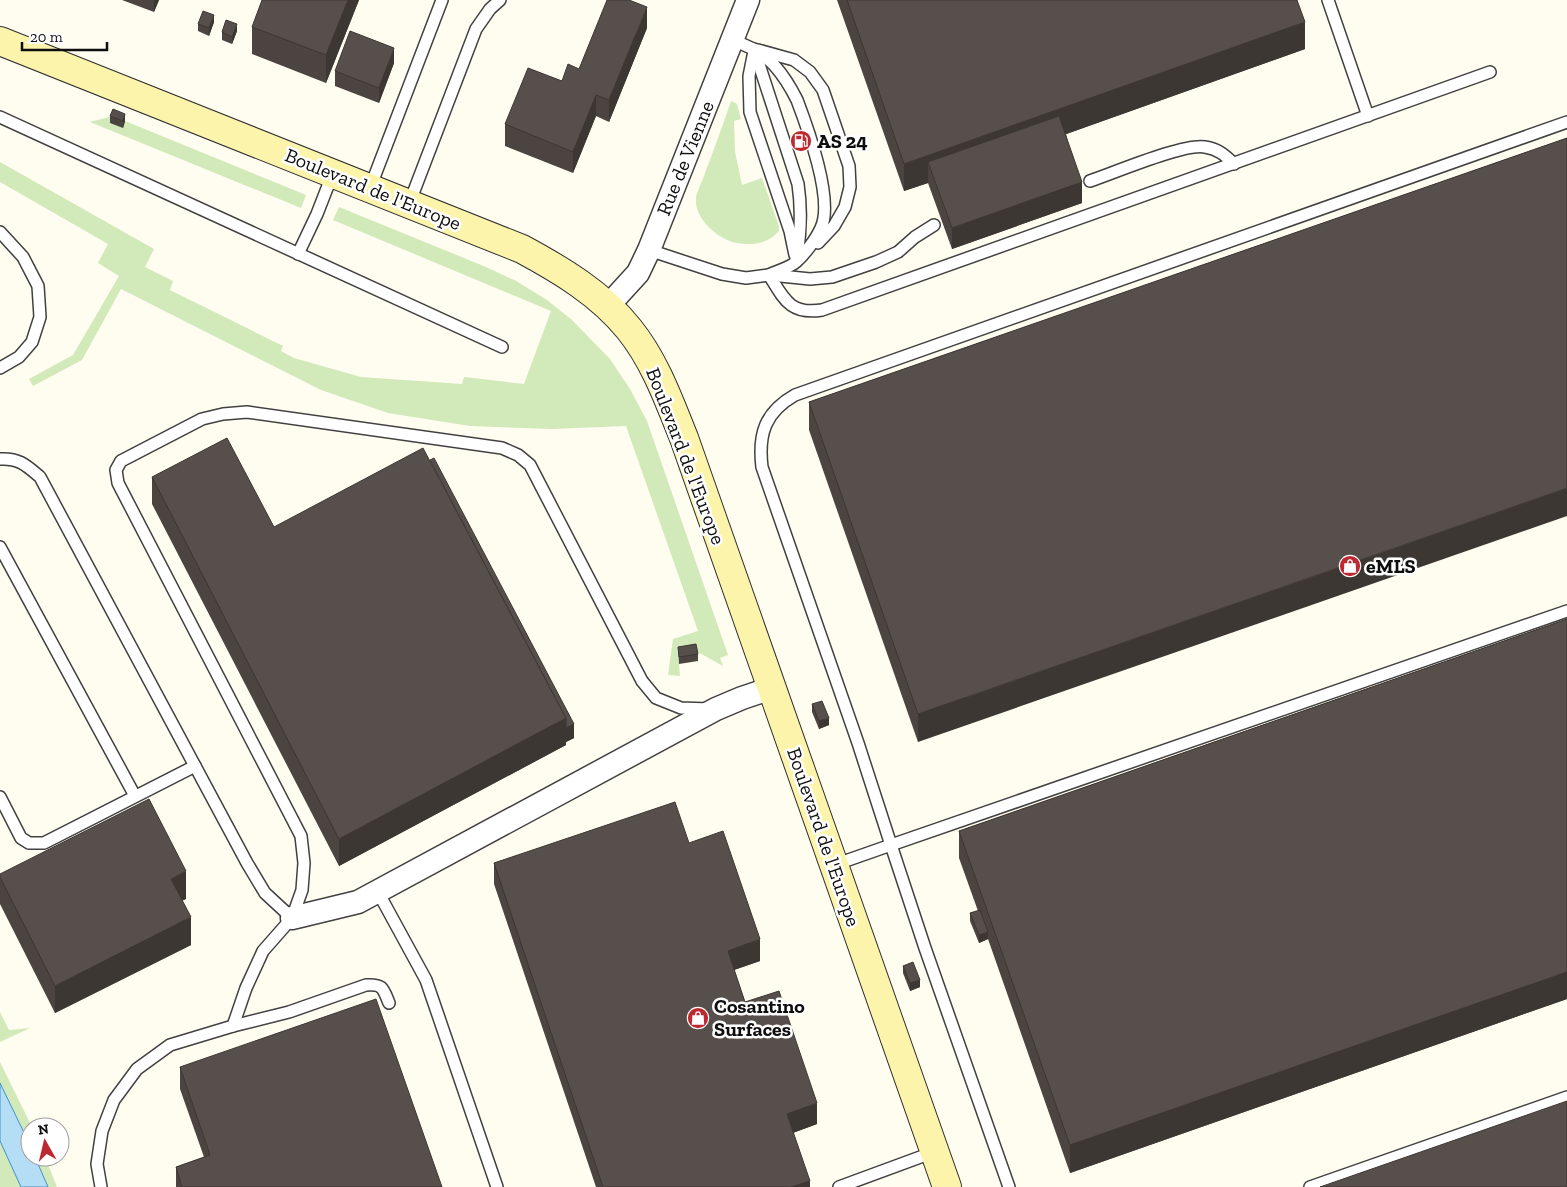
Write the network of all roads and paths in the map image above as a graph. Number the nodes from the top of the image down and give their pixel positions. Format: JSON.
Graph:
{"nodes":[{"id":1,"x":442,"y":0,"type":"edge"},
{"id":2,"x":500,"y":0,"type":"edge"},
{"id":3,"x":748,"y":0,"type":"edge"},
{"id":4,"x":1328,"y":0,"type":"edge"},
{"id":5,"x":732,"y":40,"type":"junction"},
{"id":6,"x":0,"y":41,"type":"edge"},
{"id":7,"x":754,"y":48,"type":"junction"},
{"id":8,"x":1490,"y":72,"type":"dead end"},
{"id":9,"x":0,"y":116,"type":"edge"},
{"id":10,"x":1368,"y":116,"type":"junction"},
{"id":11,"x":1567,"y":122,"type":"edge"},
{"id":12,"x":1234,"y":164,"type":"junction"},
{"id":13,"x":333,"y":173,"type":"junction"},
{"id":14,"x":1090,"y":181,"type":"dead end"},
{"id":15,"x":370,"y":188,"type":"junction"},
{"id":16,"x":409,"y":204,"type":"junction"},
{"id":17,"x":934,"y":225,"type":"dead end"},
{"id":18,"x":0,"y":232,"type":"edge"},
{"id":19,"x":649,"y":250,"type":"junction"},
{"id":20,"x":298,"y":254,"type":"junction"},
{"id":21,"x":796,"y":262,"type":"junction"},
{"id":22,"x":769,"y":275,"type":"junction"},
{"id":23,"x":607,"y":307,"type":"junction"},
{"id":24,"x":502,"y":347,"type":"dead end"},
{"id":25,"x":0,"y":368,"type":"edge"},
{"id":26,"x":0,"y":459,"type":"edge"},
{"id":27,"x":0,"y":547,"type":"edge"},
{"id":28,"x":1567,"y":611,"type":"edge"},
{"id":29,"x":772,"y":688,"type":"junction"},
{"id":30,"x":716,"y":709,"type":"junction"},
{"id":31,"x":195,"y":766,"type":"junction"},
{"id":32,"x":135,"y":796,"type":"junction"},
{"id":33,"x":0,"y":797,"type":"edge"},
{"id":34,"x":891,"y":846,"type":"junction"},
{"id":35,"x":834,"y":865,"type":"junction"},
{"id":36,"x":378,"y":892,"type":"junction"},
{"id":37,"x":292,"y":918,"type":"junction"},
{"id":38,"x":389,"y":1003,"type":"dead end"},
{"id":39,"x":233,"y":1026,"type":"junction"},
{"id":40,"x":1567,"y":1098,"type":"edge"},
{"id":41,"x":934,"y":1152,"type":"junction"},
{"id":42,"x":101,"y":1187,"type":"edge"},
{"id":43,"x":497,"y":1187,"type":"edge"},
{"id":44,"x":838,"y":1187,"type":"edge"},
{"id":45,"x":946,"y":1187,"type":"edge"},
{"id":46,"x":1009,"y":1187,"type":"edge"},
{"id":47,"x":1310,"y":1187,"type":"edge"}],
"edges":[{"from":1,"to":15,"type":"lane"},
{"from":2,"to":16,"type":"lane"},
{"from":3,"to":5,"type":"street","name":"Rue de Vienne"},
{"from":4,"to":10,"type":"lane"},
{"from":5,"to":7,"type":"lane"},
{"from":5,"to":19,"type":"street","name":"Rue de Vienne"},
{"from":6,"to":13,"type":"street","name":"Boulevard de l'Europe"},
{"from":7,"to":21,"type":"lane"},
{"from":7,"to":21,"type":"lane"},
{"from":7,"to":21,"type":"lane"},
{"from":7,"to":21,"type":"lane"},
{"from":8,"to":10,"type":"lane"},
{"from":9,"to":20,"type":"lane"},
{"from":10,"to":12,"type":"lane"},
{"from":11,"to":34,"type":"lane"},
{"from":12,"to":14,"type":"lane"},
{"from":12,"to":22,"type":"lane"},
{"from":13,"to":15,"type":"street","name":"Boulevard de l'Europe"},
{"from":13,"to":20,"type":"lane"},
{"from":15,"to":16,"type":"street","name":"Boulevard de l'Europe"},
{"from":16,"to":23,"type":"street","name":"Boulevard de l'Europe"},
{"from":17,"to":22,"type":"lane"},
{"from":18,"to":25,"type":"lane"},
{"from":19,"to":22,"type":"lane"},
{"from":19,"to":23,"type":"street","name":"Rue de Vienne"},
{"from":20,"to":24,"type":"lane"},
{"from":21,"to":22,"type":"lane"},
{"from":23,"to":29,"type":"street","name":"Boulevard de l'Europe"},
{"from":26,"to":31,"type":"lane"},
{"from":27,"to":32,"type":"lane"},
{"from":28,"to":34,"type":"lane"},
{"from":29,"to":30,"type":"street"},
{"from":29,"to":35,"type":"street","name":"Boulevard de l'Europe"},
{"from":30,"to":36,"type":"street"},
{"from":30,"to":37,"type":"lane"},
{"from":31,"to":32,"type":"lane"},
{"from":31,"to":37,"type":"lane"},
{"from":32,"to":33,"type":"lane"},
{"from":34,"to":35,"type":"lane"},
{"from":34,"to":46,"type":"lane"},
{"from":35,"to":41,"type":"street","name":"Boulevard de l'Europe"},
{"from":36,"to":37,"type":"street"},
{"from":36,"to":43,"type":"lane"},
{"from":37,"to":39,"type":"lane"},
{"from":38,"to":39,"type":"lane"},
{"from":39,"to":42,"type":"lane"},
{"from":40,"to":47,"type":"lane"},
{"from":41,"to":44,"type":"lane"},
{"from":41,"to":45,"type":"street","name":"Boulevard de l'Europe"}]}
